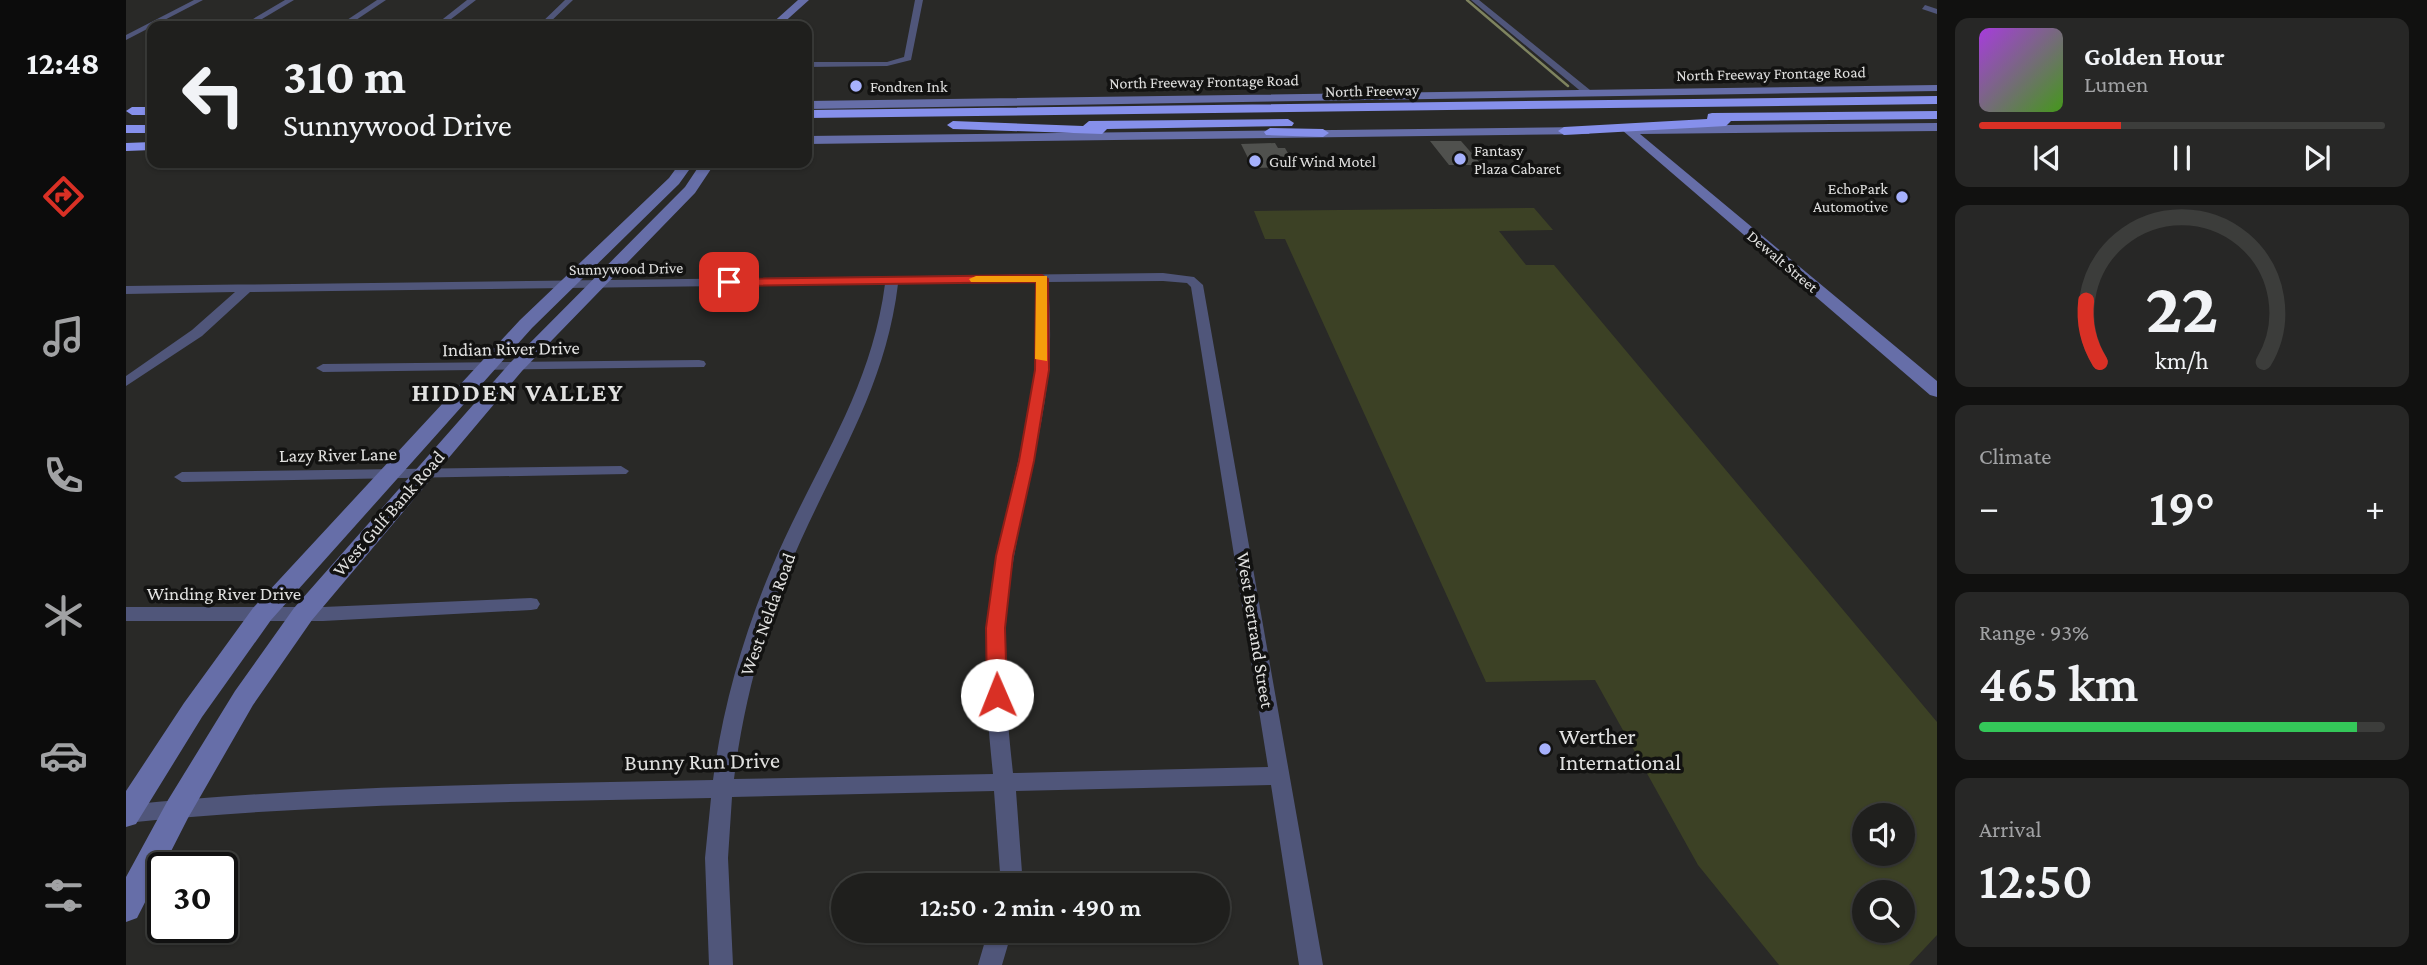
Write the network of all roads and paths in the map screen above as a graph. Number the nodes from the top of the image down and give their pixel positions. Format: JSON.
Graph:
{"nodes":[{"id":1,"x":199,"y":0,"type":"edge"},
{"id":2,"x":290,"y":0,"type":"edge"},
{"id":3,"x":382,"y":0,"type":"edge"},
{"id":4,"x":472,"y":0,"type":"edge"},
{"id":5,"x":569,"y":0,"type":"edge"},
{"id":6,"x":804,"y":0,"type":"edge"},
{"id":7,"x":816,"y":0,"type":"edge"},
{"id":8,"x":919,"y":0,"type":"edge"},
{"id":9,"x":1475,"y":0,"type":"edge"},
{"id":10,"x":1925,"y":7,"type":"dead end"},
{"id":11,"x":1937,"y":12,"type":"edge"},
{"id":12,"x":159,"y":21,"type":"edge"},
{"id":13,"x":254,"y":21,"type":"edge"},
{"id":14,"x":350,"y":21,"type":"edge"},
{"id":15,"x":445,"y":21,"type":"edge"},
{"id":16,"x":547,"y":21,"type":"edge"},
{"id":17,"x":780,"y":21,"type":"edge"},
{"id":18,"x":795,"y":21,"type":"edge"},
{"id":19,"x":147,"y":27,"type":"edge"},
{"id":20,"x":126,"y":38,"type":"edge"},
{"id":21,"x":812,"y":65,"type":"edge"},
{"id":22,"x":1937,"y":88,"type":"edge"},
{"id":23,"x":1587,"y":92,"type":"junction"},
{"id":24,"x":1937,"y":94,"type":"edge"},
{"id":25,"x":1937,"y":100,"type":"edge"},
{"id":26,"x":812,"y":105,"type":"edge"},
{"id":27,"x":1538,"y":106,"type":"junction"},
{"id":28,"x":1937,"y":107,"type":"edge"},
{"id":29,"x":129,"y":111,"type":"edge"},
{"id":30,"x":147,"y":111,"type":"edge"},
{"id":31,"x":812,"y":114,"type":"edge"},
{"id":32,"x":1937,"y":115,"type":"edge"},
{"id":33,"x":1833,"y":116,"type":"junction"},
{"id":34,"x":812,"y":120,"type":"edge"},
{"id":35,"x":147,"y":124,"type":"edge"},
{"id":36,"x":954,"y":125,"type":"junction"},
{"id":37,"x":126,"y":126,"type":"edge"},
{"id":38,"x":812,"y":127,"type":"edge"},
{"id":39,"x":1937,"y":127,"type":"edge"},
{"id":40,"x":147,"y":128,"type":"edge"},
{"id":41,"x":1628,"y":130,"type":"junction"},
{"id":42,"x":1564,"y":131,"type":"junction"},
{"id":43,"x":1323,"y":133,"type":"junction"},
{"id":44,"x":126,"y":136,"type":"edge"},
{"id":45,"x":147,"y":136,"type":"edge"},
{"id":46,"x":812,"y":140,"type":"edge"},
{"id":47,"x":126,"y":147,"type":"edge"},
{"id":48,"x":147,"y":147,"type":"edge"},
{"id":49,"x":683,"y":168,"type":"edge"},
{"id":50,"x":706,"y":168,"type":"edge"},
{"id":51,"x":653,"y":202,"type":"junction"},
{"id":52,"x":678,"y":203,"type":"junction"},
{"id":53,"x":1042,"y":279,"type":"junction"},
{"id":54,"x":892,"y":280,"type":"junction"},
{"id":55,"x":567,"y":284,"type":"junction"},
{"id":56,"x":596,"y":284,"type":"junction"},
{"id":57,"x":247,"y":288,"type":"junction"},
{"id":58,"x":126,"y":290,"type":"edge"},
{"id":59,"x":1199,"y":296,"type":"joint"},
{"id":60,"x":699,"y":364,"type":"dead end"},
{"id":61,"x":486,"y":367,"type":"junction"},
{"id":62,"x":516,"y":367,"type":"junction"},
{"id":63,"x":323,"y":368,"type":"dead end"},
{"id":64,"x":126,"y":382,"type":"edge"},
{"id":65,"x":1937,"y":391,"type":"edge"},
{"id":66,"x":621,"y":471,"type":"dead end"},
{"id":67,"x":421,"y":474,"type":"junction"},
{"id":68,"x":386,"y":475,"type":"junction"},
{"id":69,"x":182,"y":477,"type":"dead end"},
{"id":70,"x":531,"y":604,"type":"dead end"},
{"id":71,"x":126,"y":614,"type":"edge"},
{"id":72,"x":262,"y":614,"type":"junction"},
{"id":73,"x":303,"y":614,"type":"junction"},
{"id":74,"x":1280,"y":776,"type":"junction"},
{"id":75,"x":1004,"y":781,"type":"junction"},
{"id":76,"x":724,"y":787,"type":"junction"},
{"id":77,"x":178,"y":809,"type":"junction"},
{"id":78,"x":126,"y":814,"type":"edge"},
{"id":79,"x":1012,"y":873,"type":"edge"},
{"id":80,"x":126,"y":908,"type":"edge"},
{"id":81,"x":996,"y":943,"type":"edge"},
{"id":82,"x":721,"y":965,"type":"edge"},
{"id":83,"x":990,"y":965,"type":"edge"},
{"id":84,"x":1311,"y":965,"type":"edge"}],
"edges":[{"from":1,"to":12,"type":"street"},
{"from":2,"to":13,"type":"street"},
{"from":3,"to":14,"type":"street"},
{"from":4,"to":15,"type":"street"},
{"from":5,"to":16,"type":"street"},
{"from":6,"to":17,"type":"main road"},
{"from":7,"to":18,"type":"main road"},
{"from":8,"to":21,"type":"street"},
{"from":9,"to":23,"type":"street"},
{"from":10,"to":11,"type":"street"},
{"from":19,"to":20,"type":"street"},
{"from":22,"to":23,"type":"main road","name":"North Freeway Frontage Road"},
{"from":23,"to":26,"type":"main road","name":"North Freeway Frontage Road"},
{"from":24,"to":27,"type":"highway"},
{"from":25,"to":27,"type":"highway","name":"North Freeway"},
{"from":27,"to":31,"type":"highway","name":"North Freeway"},
{"from":28,"to":34,"type":"highway","name":"North Freeway"},
{"from":29,"to":30,"type":"highway"},
{"from":32,"to":33,"type":"highway","name":"North Freeway"},
{"from":33,"to":36,"type":"highway","name":"North Freeway"},
{"from":33,"to":42,"type":"highway"},
{"from":35,"to":37,"type":"highway"},
{"from":36,"to":38,"type":"highway","name":"North Freeway"},
{"from":36,"to":43,"type":"highway"},
{"from":37,"to":40,"type":"highway"},
{"from":39,"to":41,"type":"main road"},
{"from":41,"to":42,"type":"main road"},
{"from":41,"to":65,"type":"main road","name":"Dewalt Street"},
{"from":42,"to":43,"type":"main road"},
{"from":43,"to":46,"type":"main road"},
{"from":44,"to":45,"type":"highway"},
{"from":47,"to":48,"type":"main road"},
{"from":49,"to":51,"type":"main road","name":"West Gulf Bank Road"},
{"from":50,"to":52,"type":"main road","name":"West Gulf Bank Road"},
{"from":51,"to":52,"type":"main road"},
{"from":51,"to":55,"type":"main road","name":"West Gulf Bank Road"},
{"from":52,"to":56,"type":"main road","name":"West Gulf Bank Road"},
{"from":53,"to":54,"type":"street","name":"Sunnywood Drive"},
{"from":53,"to":59,"type":"street","name":"Sunnywood Drive"},
{"from":53,"to":75,"type":"street"},
{"from":54,"to":56,"type":"street","name":"Sunnywood Drive"},
{"from":54,"to":76,"type":"street","name":"West Nelda Road"},
{"from":55,"to":56,"type":"street","name":"Sunnywood Drive"},
{"from":55,"to":57,"type":"street","name":"Sunnywood Drive"},
{"from":55,"to":61,"type":"main road","name":"West Gulf Bank Road"},
{"from":56,"to":62,"type":"main road","name":"West Gulf Bank Road"},
{"from":57,"to":58,"type":"street","name":"Sunnywood Drive"},
{"from":57,"to":64,"type":"street"},
{"from":59,"to":74,"type":"street","name":"West Bertrand Street"},
{"from":60,"to":62,"type":"street","name":"Indian River Drive"},
{"from":61,"to":62,"type":"street","name":"Indian River Drive"},
{"from":61,"to":63,"type":"street","name":"Indian River Drive"},
{"from":61,"to":68,"type":"main road","name":"West Gulf Bank Road"},
{"from":62,"to":67,"type":"main road","name":"West Gulf Bank Road"},
{"from":66,"to":67,"type":"street","name":"Lazy River Lane"},
{"from":67,"to":68,"type":"street","name":"Lazy River Lane"},
{"from":67,"to":73,"type":"main road","name":"West Gulf Bank Road"},
{"from":68,"to":69,"type":"street","name":"Lazy River Lane"},
{"from":68,"to":72,"type":"main road","name":"West Gulf Bank Road"},
{"from":70,"to":73,"type":"street","name":"Winding River Drive"},
{"from":71,"to":72,"type":"street","name":"Winding River Drive"},
{"from":72,"to":73,"type":"street","name":"Winding River Drive"},
{"from":72,"to":78,"type":"main road","name":"West Gulf Bank Road"},
{"from":73,"to":77,"type":"main road","name":"West Gulf Bank Road"},
{"from":74,"to":75,"type":"street","name":"Bunny Run Drive"},
{"from":74,"to":84,"type":"street","name":"West Bertrand Street"},
{"from":75,"to":76,"type":"street","name":"Bunny Run Drive"},
{"from":75,"to":79,"type":"street"},
{"from":76,"to":77,"type":"street","name":"Bunny Run Drive"},
{"from":76,"to":82,"type":"street","name":"West Nelda Road"},
{"from":77,"to":78,"type":"street","name":"Bunny Run Drive"},
{"from":77,"to":80,"type":"main road","name":"West Gulf Bank Road"},
{"from":81,"to":83,"type":"street"}]}
